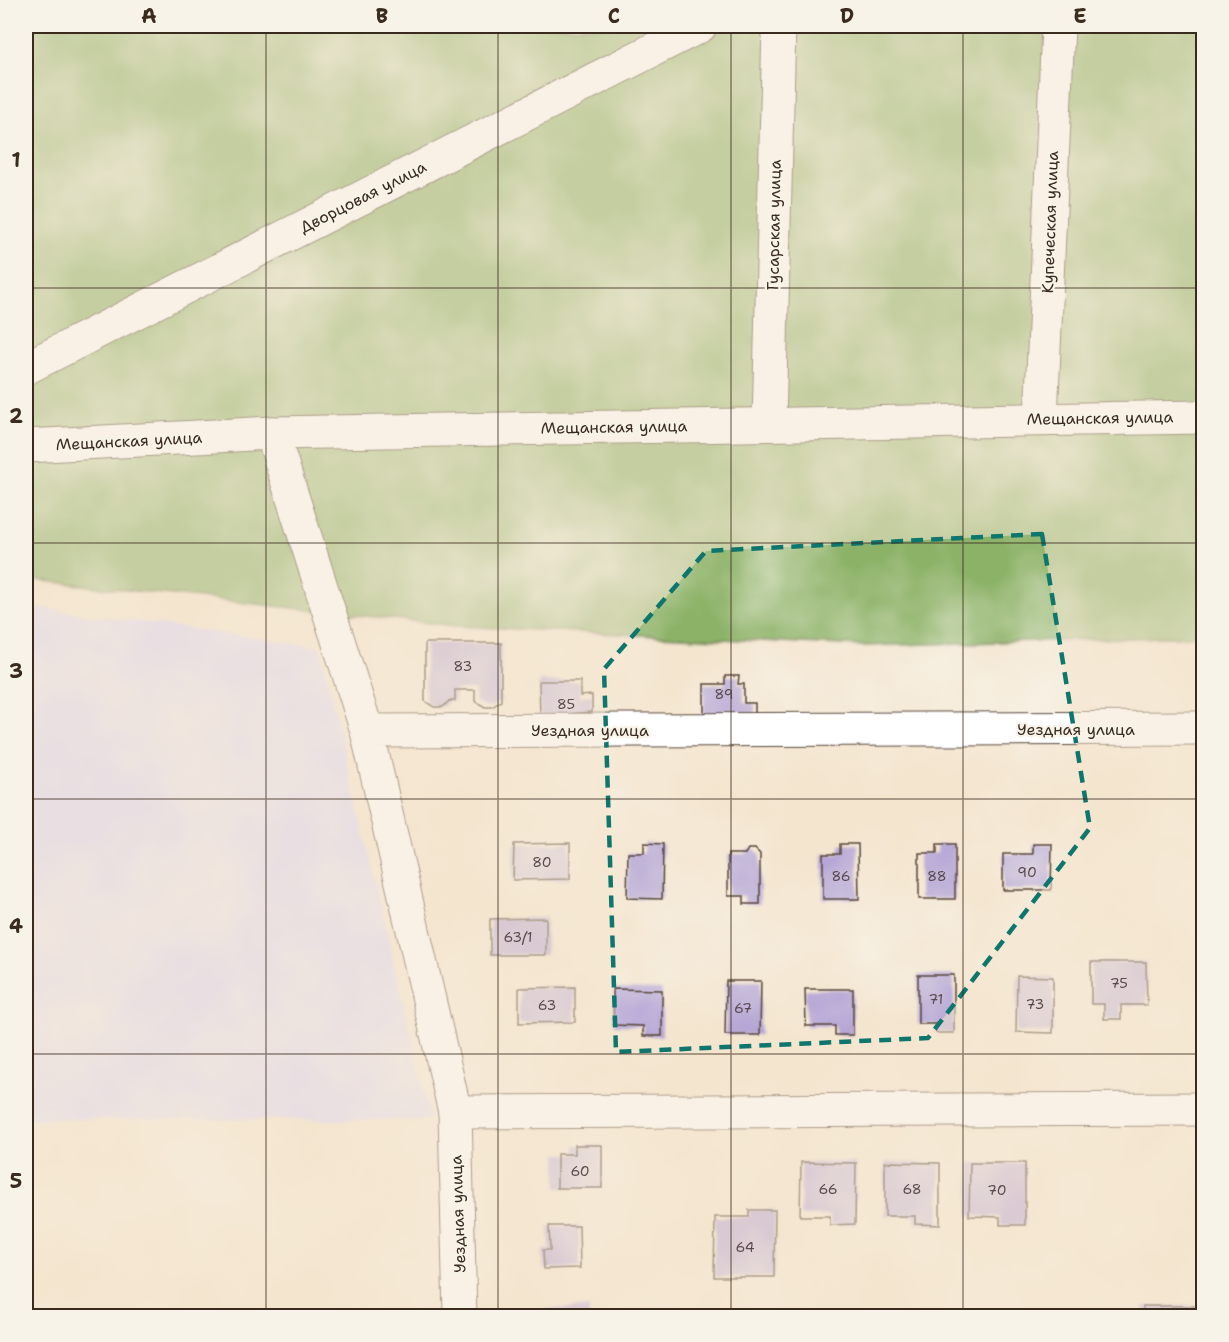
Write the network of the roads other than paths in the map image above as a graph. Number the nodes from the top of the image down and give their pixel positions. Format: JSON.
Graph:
{"nodes":[{"id":1,"x":700,"y":26,"type":"edge"},
{"id":2,"x":778,"y":26,"type":"edge"},
{"id":3,"x":1058,"y":26,"type":"edge"},
{"id":4,"x":26,"y":368,"type":"edge"},
{"id":5,"x":1203,"y":417,"type":"edge"},
{"id":6,"x":1041,"y":419,"type":"junction"},
{"id":7,"x":770,"y":424,"type":"junction"},
{"id":8,"x":272,"y":433,"type":"junction"},
{"id":9,"x":26,"y":446,"type":"edge"},
{"id":10,"x":1203,"y":728,"type":"edge"},
{"id":11,"x":367,"y":731,"type":"junction"},
{"id":12,"x":1203,"y":1108,"type":"edge"},
{"id":13,"x":455,"y":1112,"type":"junction"},
{"id":14,"x":460,"y":1317,"type":"edge"}],
"edges":[{"from":1,"to":4,"type":"street","name":"Дворцовая улица"},
{"from":2,"to":7,"type":"street","name":"Гусарская улица"},
{"from":3,"to":6,"type":"street","name":"Купеческая улица"},
{"from":5,"to":6,"type":"street","name":"Мещанская улица"},
{"from":6,"to":7,"type":"street","name":"Мещанская улица"},
{"from":7,"to":8,"type":"street","name":"Мещанская улица"},
{"from":8,"to":9,"type":"street","name":"Мещанская улица"},
{"from":8,"to":11,"type":"street"},
{"from":10,"to":11,"type":"street","name":"Уездная улица"},
{"from":11,"to":13,"type":"street","name":"Уездная улица"},
{"from":12,"to":13,"type":"street"},
{"from":13,"to":14,"type":"street","name":"Уездная улица"}]}
